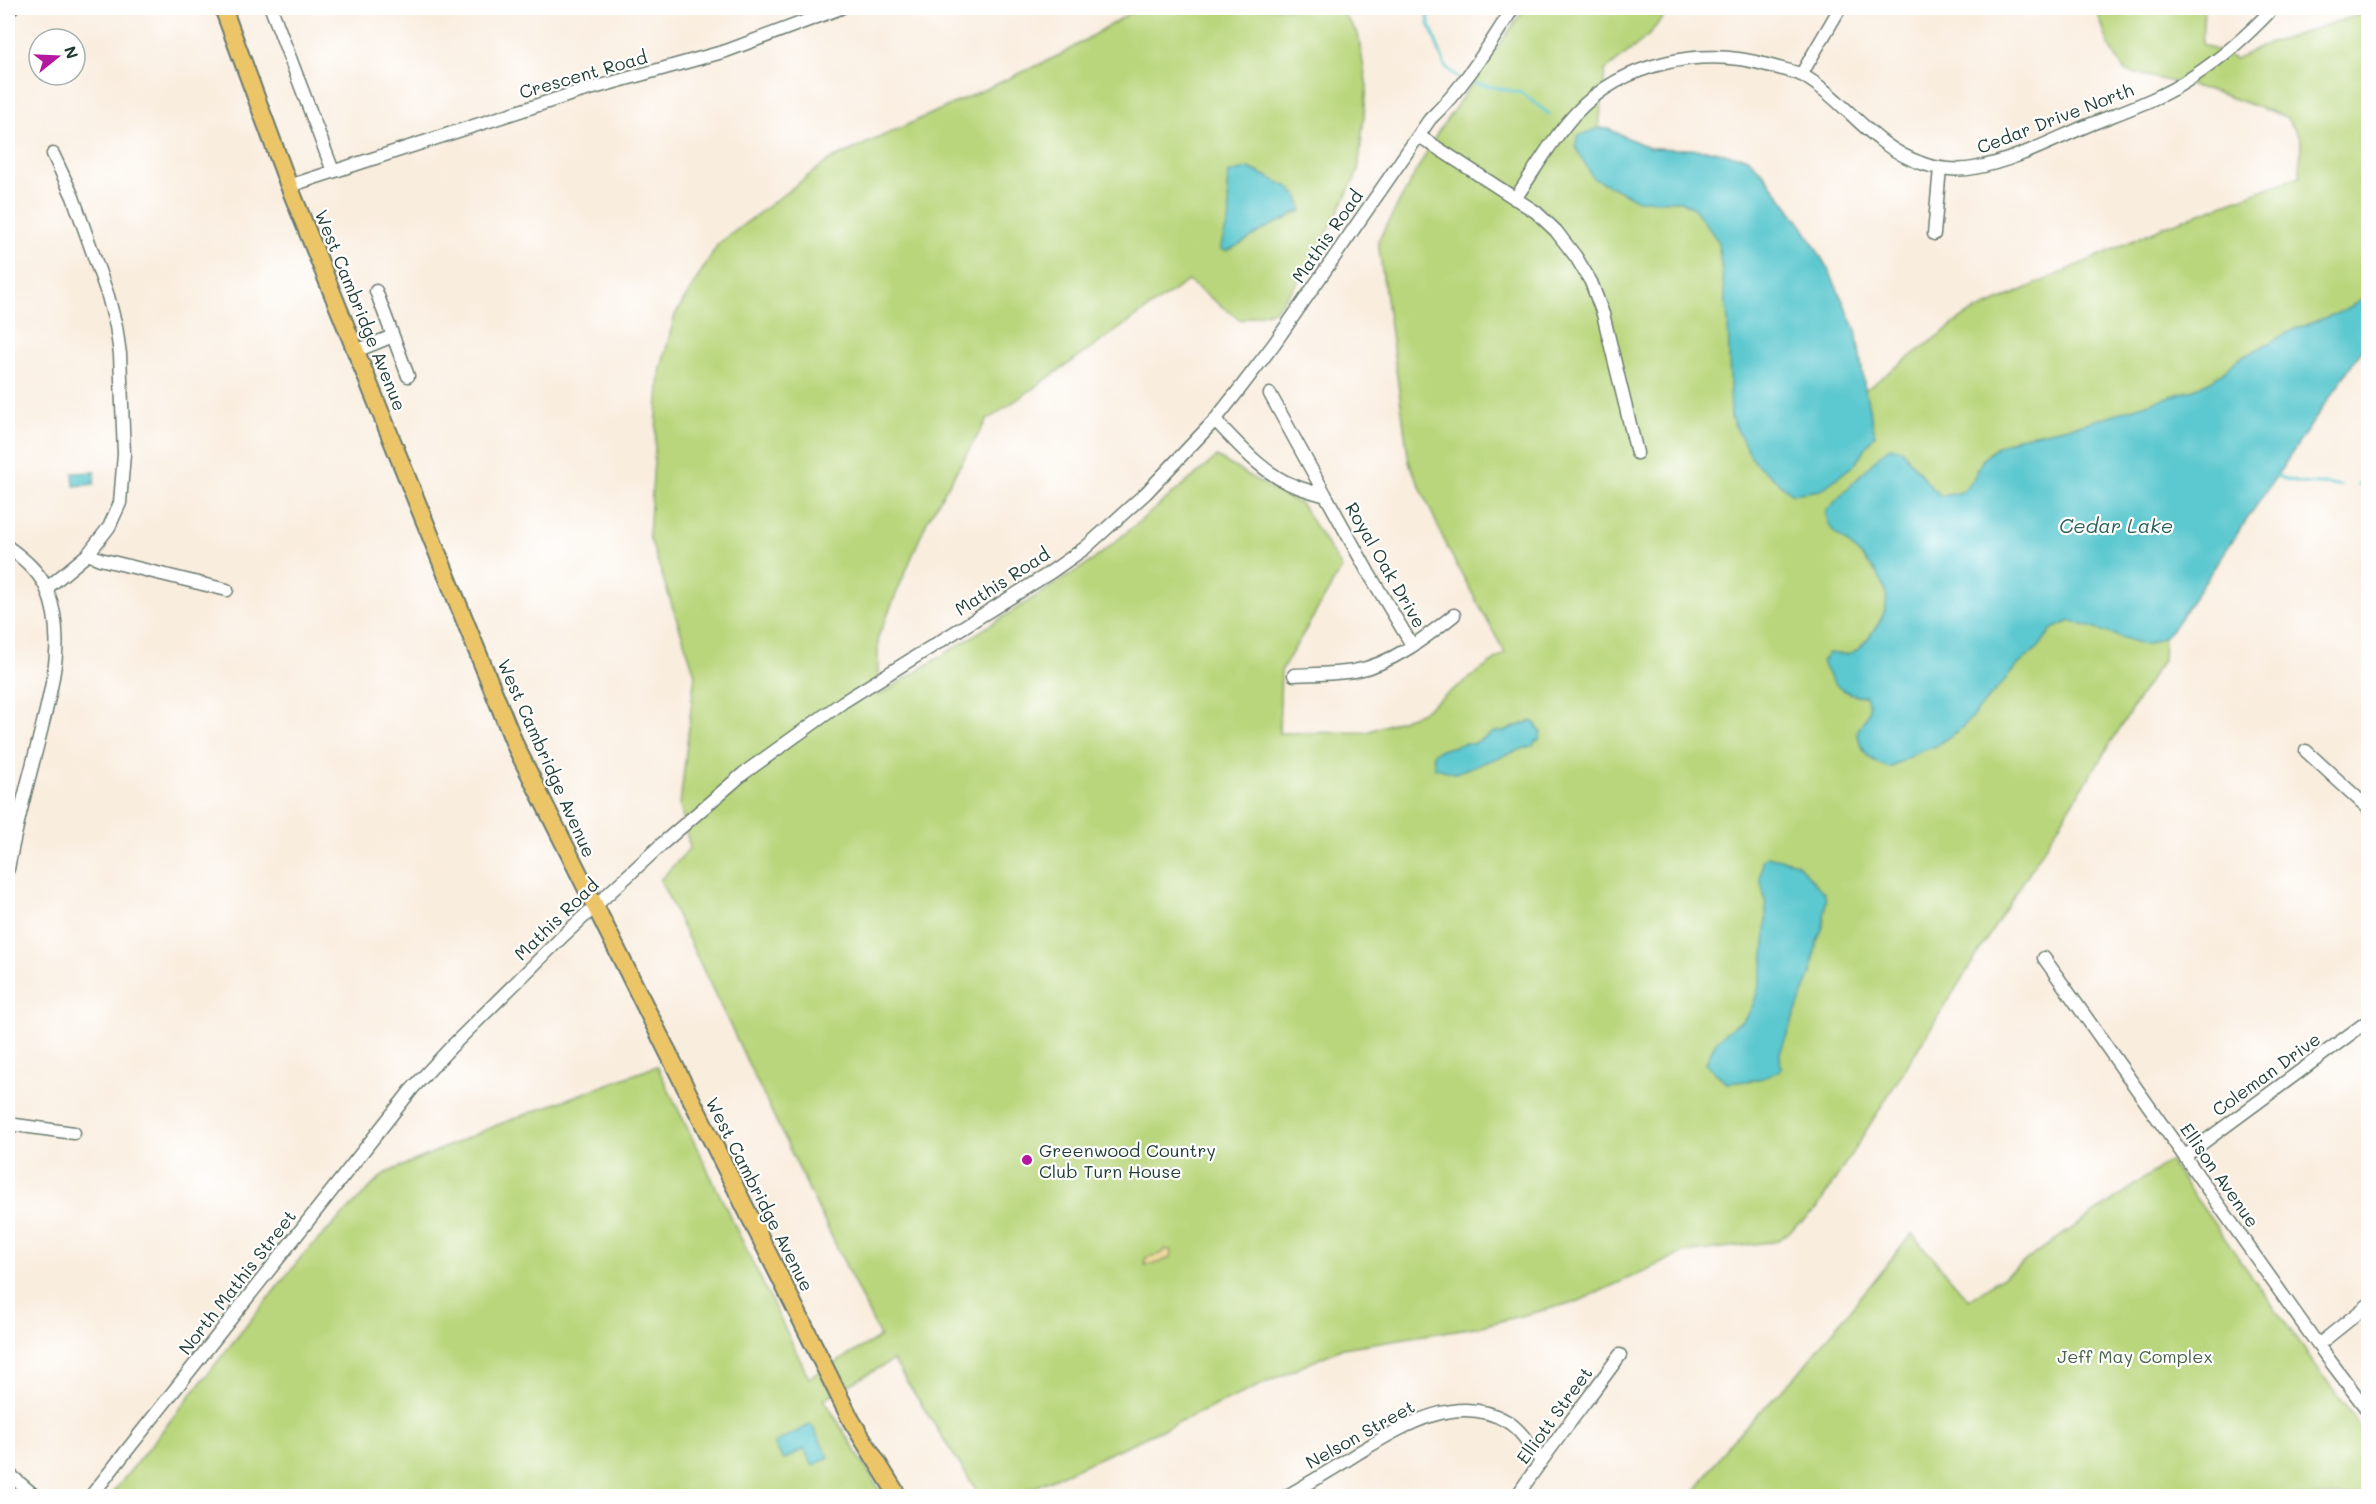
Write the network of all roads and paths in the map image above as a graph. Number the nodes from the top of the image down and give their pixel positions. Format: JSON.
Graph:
{"nodes":[{"id":1,"x":223,"y":8,"type":"edge"},
{"id":2,"x":271,"y":8,"type":"edge"},
{"id":3,"x":841,"y":8,"type":"edge"},
{"id":4,"x":1513,"y":8,"type":"edge"},
{"id":5,"x":1840,"y":8,"type":"edge"},
{"id":6,"x":2273,"y":8,"type":"edge"},
{"id":7,"x":1801,"y":75,"type":"junction"},
{"id":8,"x":1419,"y":136,"type":"junction"},
{"id":9,"x":53,"y":154,"type":"dead end"},
{"id":10,"x":1940,"y":168,"type":"junction"},
{"id":11,"x":333,"y":171,"type":"junction"},
{"id":12,"x":289,"y":186,"type":"junction"},
{"id":13,"x":1515,"y":199,"type":"junction"},
{"id":14,"x":1934,"y":234,"type":"dead end"},
{"id":15,"x":376,"y":291,"type":"dead end"},
{"id":16,"x":393,"y":336,"type":"junction"},
{"id":17,"x":356,"y":351,"type":"junction"},
{"id":18,"x":408,"y":376,"type":"dead end"},
{"id":19,"x":1270,"y":394,"type":"dead end"},
{"id":20,"x":1215,"y":420,"type":"junction"},
{"id":21,"x":1637,"y":453,"type":"dead end"},
{"id":22,"x":1326,"y":496,"type":"junction"},
{"id":23,"x":8,"y":547,"type":"edge"},
{"id":24,"x":88,"y":554,"type":"junction"},
{"id":25,"x":46,"y":588,"type":"junction"},
{"id":26,"x":227,"y":590,"type":"dead end"},
{"id":27,"x":1454,"y":615,"type":"dead end"},
{"id":28,"x":1412,"y":645,"type":"junction"},
{"id":29,"x":1294,"y":675,"type":"dead end"},
{"id":30,"x":2306,"y":751,"type":"dead end"},
{"id":31,"x":2368,"y":808,"type":"edge"},
{"id":32,"x":8,"y":869,"type":"edge"},
{"id":33,"x":594,"y":908,"type":"junction"},
{"id":34,"x":2044,"y":958,"type":"dead end"},
{"id":35,"x":2368,"y":1021,"type":"edge"},
{"id":36,"x":412,"y":1089,"type":"joint"},
{"id":37,"x":8,"y":1124,"type":"edge"},
{"id":38,"x":74,"y":1133,"type":"dead end"},
{"id":39,"x":2185,"y":1156,"type":"junction"},
{"id":40,"x":2368,"y":1305,"type":"edge"},
{"id":41,"x":2318,"y":1345,"type":"junction"},
{"id":42,"x":1620,"y":1355,"type":"dead end"},
{"id":43,"x":2368,"y":1411,"type":"edge"},
{"id":44,"x":1541,"y":1461,"type":"junction"},
{"id":45,"x":8,"y":1473,"type":"edge"},
{"id":46,"x":35,"y":1497,"type":"edge"},
{"id":47,"x":91,"y":1497,"type":"edge"},
{"id":48,"x":898,"y":1497,"type":"edge"},
{"id":49,"x":1287,"y":1497,"type":"edge"},
{"id":50,"x":1517,"y":1497,"type":"edge"}],
"edges":[{"from":1,"to":12,"type":"main road","name":"West Cambridge Avenue"},
{"from":2,"to":11,"type":"street"},
{"from":3,"to":11,"type":"street","name":"Crescent Road"},
{"from":4,"to":8,"type":"street","name":"Mathis Road"},
{"from":5,"to":7,"type":"street"},
{"from":6,"to":10,"type":"street","name":"Cedar Drive North"},
{"from":7,"to":10,"type":"street","name":"Cedar Drive North"},
{"from":7,"to":13,"type":"street","name":"Cedar Drive North"},
{"from":8,"to":13,"type":"street"},
{"from":8,"to":20,"type":"street","name":"Mathis Road"},
{"from":9,"to":24,"type":"street"},
{"from":10,"to":14,"type":"street"},
{"from":11,"to":12,"type":"street","name":"Crescent Road"},
{"from":12,"to":17,"type":"main road","name":"West Cambridge Avenue"},
{"from":13,"to":21,"type":"street"},
{"from":15,"to":16,"type":"street"},
{"from":16,"to":17,"type":"street"},
{"from":16,"to":18,"type":"street"},
{"from":17,"to":33,"type":"main road","name":"West Cambridge Avenue"},
{"from":19,"to":22,"type":"street"},
{"from":20,"to":22,"type":"street","name":"Royal Oak Drive"},
{"from":20,"to":33,"type":"street","name":"Mathis Road"},
{"from":22,"to":28,"type":"street","name":"Royal Oak Drive"},
{"from":23,"to":25,"type":"street"},
{"from":24,"to":25,"type":"street"},
{"from":24,"to":26,"type":"street"},
{"from":25,"to":32,"type":"street"},
{"from":27,"to":28,"type":"street"},
{"from":28,"to":29,"type":"street"},
{"from":30,"to":31,"type":"street"},
{"from":33,"to":36,"type":"street","name":"Mathis Road"},
{"from":33,"to":48,"type":"main road","name":"West Cambridge Avenue"},
{"from":34,"to":39,"type":"street","name":"Ellison Avenue"},
{"from":35,"to":39,"type":"street","name":"Coleman Drive"},
{"from":36,"to":47,"type":"street","name":"North Mathis Street"},
{"from":37,"to":38,"type":"street"},
{"from":39,"to":41,"type":"street","name":"Ellison Avenue"},
{"from":40,"to":41,"type":"street"},
{"from":41,"to":43,"type":"street","name":"Ellison Avenue"},
{"from":42,"to":44,"type":"street","name":"Elliott Street"},
{"from":44,"to":49,"type":"street","name":"Nelson Street"},
{"from":44,"to":50,"type":"street","name":"Elliott Street"},
{"from":45,"to":46,"type":"street"}]}
